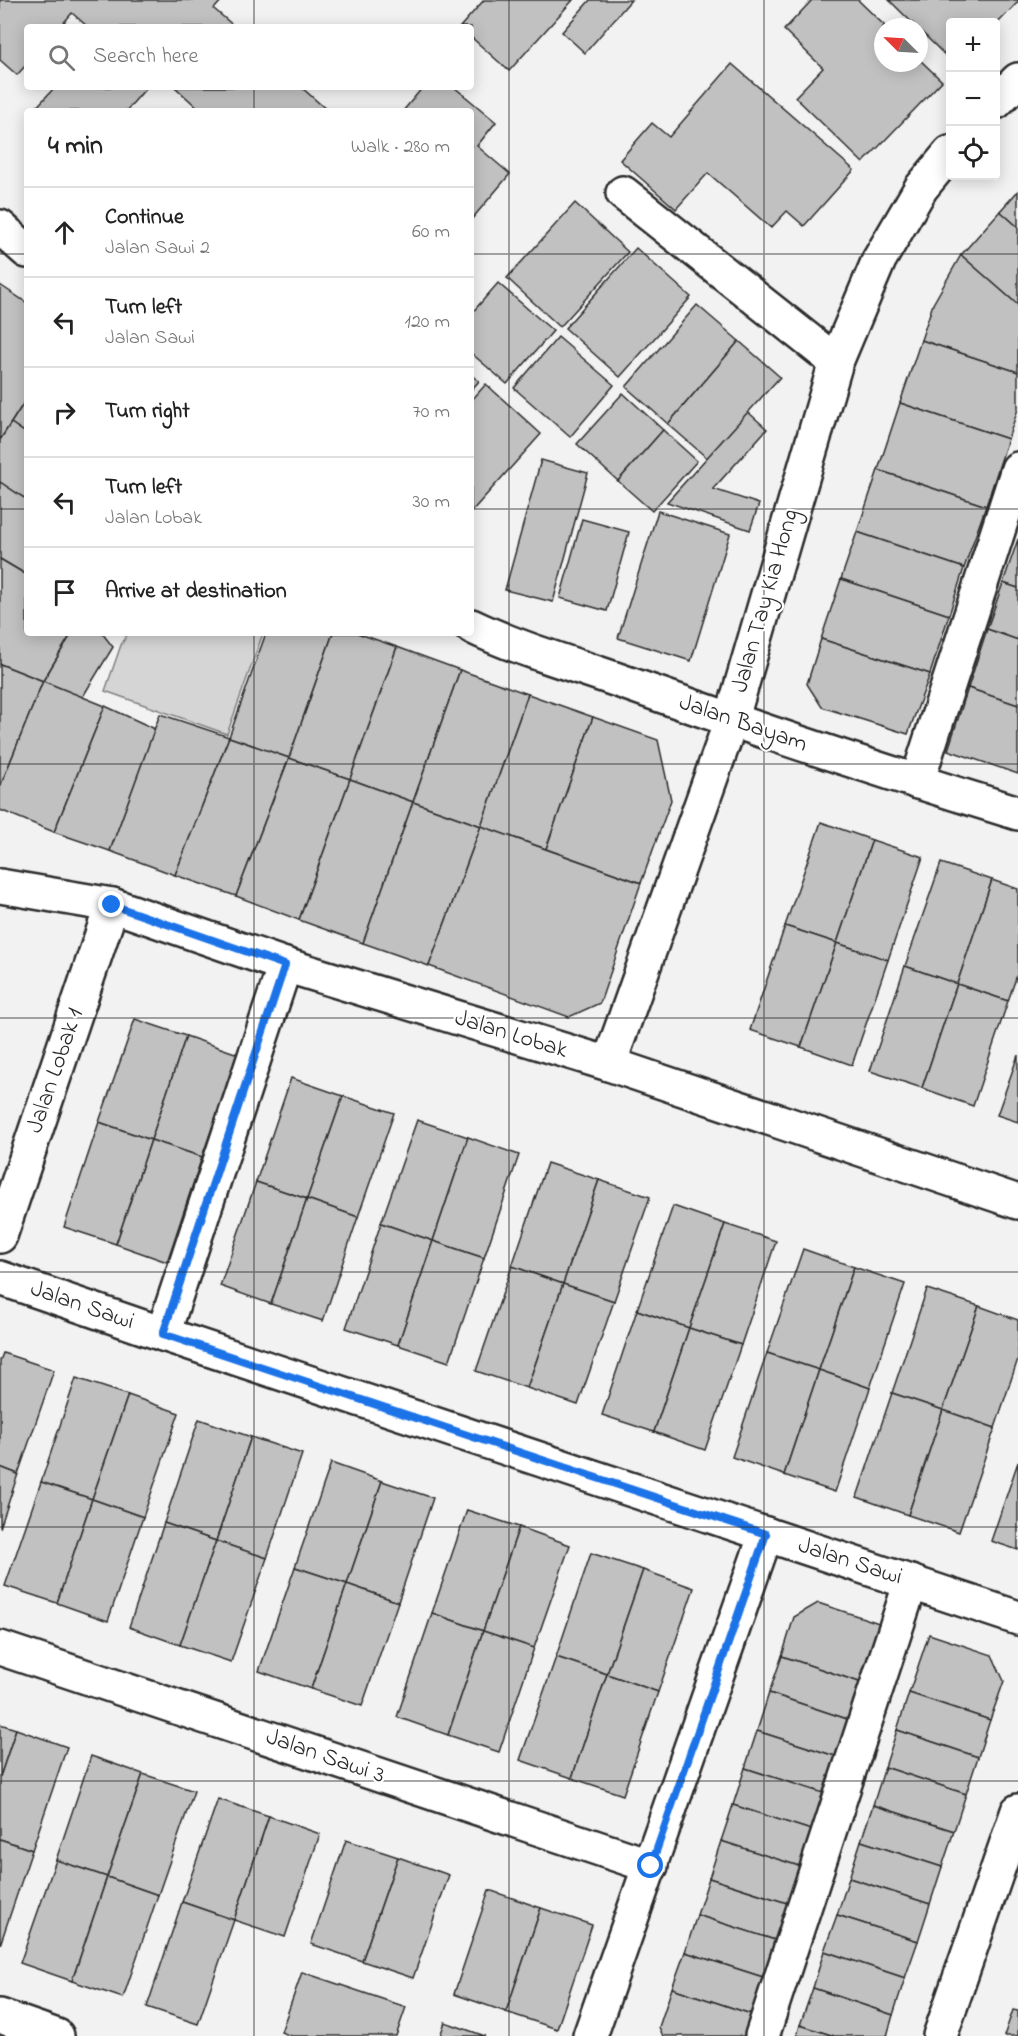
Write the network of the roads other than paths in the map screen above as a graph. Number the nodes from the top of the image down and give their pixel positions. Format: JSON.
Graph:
{"nodes":[{"id":1,"x":1018,"y":80,"type":"edge"},
{"id":2,"x":1000,"y":98,"type":"edge"},
{"id":3,"x":946,"y":159,"type":"edge"},
{"id":4,"x":623,"y":193,"type":"dead end"},
{"id":5,"x":0,"y":227,"type":"edge"},
{"id":6,"x":24,"y":248,"type":"edge"},
{"id":7,"x":836,"y":362,"type":"junction"},
{"id":8,"x":1018,"y":469,"type":"edge"},
{"id":9,"x":474,"y":627,"type":"edge"},
{"id":10,"x":730,"y":720,"type":"junction"},
{"id":11,"x":917,"y":782,"type":"junction"},
{"id":12,"x":1018,"y":813,"type":"edge"},
{"id":13,"x":0,"y":886,"type":"edge"},
{"id":14,"x":112,"y":905,"type":"junction"},
{"id":15,"x":285,"y":965,"type":"junction"},
{"id":16,"x":609,"y":1064,"type":"junction"},
{"id":17,"x":1018,"y":1202,"type":"edge"},
{"id":18,"x":0,"y":1236,"type":"edge"},
{"id":19,"x":0,"y":1278,"type":"edge"},
{"id":20,"x":163,"y":1334,"type":"junction"},
{"id":21,"x":766,"y":1534,"type":"junction"},
{"id":22,"x":911,"y":1582,"type":"junction"},
{"id":23,"x":1018,"y":1618,"type":"edge"},
{"id":24,"x":0,"y":1647,"type":"edge"},
{"id":25,"x":1018,"y":1811,"type":"edge"},
{"id":26,"x":651,"y":1866,"type":"junction"},
{"id":27,"x":0,"y":2016,"type":"edge"},
{"id":28,"x":57,"y":2036,"type":"edge"},
{"id":29,"x":590,"y":2036,"type":"edge"},
{"id":30,"x":762,"y":2036,"type":"edge"},
{"id":31,"x":940,"y":2036,"type":"edge"}],
"edges":[{"from":1,"to":2,"type":"street"},
{"from":3,"to":7,"type":"street","name":"Jalan Tay Kia Hong"},
{"from":4,"to":7,"type":"street"},
{"from":5,"to":6,"type":"street"},
{"from":7,"to":10,"type":"street","name":"Jalan Tay Kia Hong"},
{"from":8,"to":11,"type":"street"},
{"from":9,"to":10,"type":"street","name":"Jalan Bayam"},
{"from":10,"to":11,"type":"street","name":"Jalan Bayam"},
{"from":10,"to":16,"type":"street","name":"Jalan Tay Kia Hong"},
{"from":11,"to":12,"type":"street","name":"Jalan Bayam"},
{"from":13,"to":14,"type":"street","name":"Jalan Lobak"},
{"from":14,"to":15,"type":"street","name":"Jalan Lobak"},
{"from":14,"to":18,"type":"street","name":"Jalan Lobak 1"},
{"from":15,"to":16,"type":"street","name":"Jalan Lobak"},
{"from":15,"to":20,"type":"street"},
{"from":16,"to":17,"type":"street","name":"Jalan Lobak"},
{"from":19,"to":20,"type":"street","name":"Jalan Sawi"},
{"from":20,"to":21,"type":"street","name":"Jalan Sawi"},
{"from":21,"to":22,"type":"street","name":"Jalan Sawi"},
{"from":21,"to":26,"type":"street"},
{"from":22,"to":23,"type":"street","name":"Jalan Sawi"},
{"from":22,"to":30,"type":"street"},
{"from":24,"to":26,"type":"street","name":"Jalan Sawi 3"},
{"from":25,"to":31,"type":"street"},
{"from":26,"to":29,"type":"street"},
{"from":27,"to":28,"type":"street"}]}
